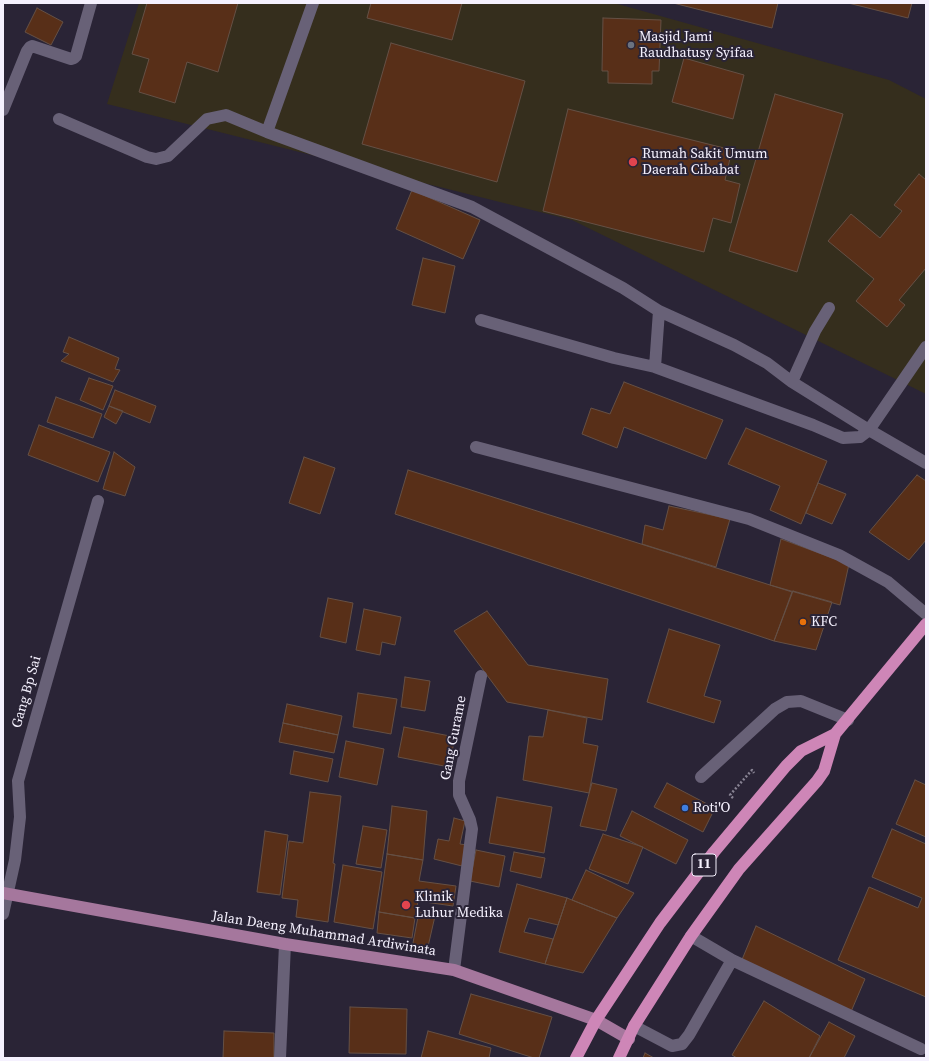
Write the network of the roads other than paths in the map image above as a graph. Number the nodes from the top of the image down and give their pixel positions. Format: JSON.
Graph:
{"nodes":[{"id":1,"x":91,"y":3,"type":"edge"},
{"id":2,"x":313,"y":3,"type":"edge"},
{"id":3,"x":3,"y":110,"type":"edge"},
{"id":4,"x":59,"y":119,"type":"dead end"},
{"id":5,"x":267,"y":132,"type":"junction"},
{"id":6,"x":829,"y":308,"type":"dead end"},
{"id":7,"x":659,"y":311,"type":"junction"},
{"id":8,"x":481,"y":320,"type":"dead end"},
{"id":9,"x":926,"y":347,"type":"edge"},
{"id":10,"x":655,"y":367,"type":"junction"},
{"id":11,"x":792,"y":382,"type":"junction"},
{"id":12,"x":869,"y":430,"type":"junction"},
{"id":13,"x":476,"y":447,"type":"dead end"},
{"id":14,"x":926,"y":463,"type":"edge"},
{"id":15,"x":98,"y":501,"type":"dead end"},
{"id":16,"x":926,"y":614,"type":"edge"},
{"id":17,"x":926,"y":624,"type":"edge"},
{"id":18,"x":481,"y":676,"type":"dead end"},
{"id":19,"x":848,"y":720,"type":"junction"},
{"id":20,"x":835,"y":734,"type":"junction"},
{"id":21,"x":701,"y":777,"type":"dead end"},
{"id":22,"x":5,"y":894,"type":"edge"},
{"id":23,"x":3,"y":914,"type":"edge"},
{"id":24,"x":691,"y":936,"type":"junction"},
{"id":25,"x":285,"y":944,"type":"junction"},
{"id":26,"x":732,"y":960,"type":"junction"},
{"id":27,"x":454,"y":970,"type":"junction"},
{"id":28,"x":596,"y":1020,"type":"junction"},
{"id":29,"x":634,"y":1026,"type":"junction"},
{"id":30,"x":629,"y":1039,"type":"junction"},
{"id":31,"x":922,"y":1049,"type":"dead end"},
{"id":32,"x":280,"y":1058,"type":"edge"},
{"id":33,"x":576,"y":1058,"type":"edge"},
{"id":34,"x":619,"y":1058,"type":"edge"}],
"edges":[{"from":1,"to":3,"type":"street"},
{"from":2,"to":5,"type":"street"},
{"from":4,"to":5,"type":"street"},
{"from":5,"to":7,"type":"street"},
{"from":6,"to":11,"type":"street"},
{"from":7,"to":10,"type":"street"},
{"from":7,"to":11,"type":"street"},
{"from":8,"to":10,"type":"street"},
{"from":9,"to":12,"type":"street"},
{"from":10,"to":12,"type":"street"},
{"from":11,"to":12,"type":"street"},
{"from":12,"to":14,"type":"street"},
{"from":13,"to":16,"type":"street"},
{"from":15,"to":22,"type":"street","name":"Gang Bp Sai"},
{"from":17,"to":19,"type":"highway","number":"11"},
{"from":18,"to":27,"type":"street","name":"Gang Gurame"},
{"from":19,"to":20,"type":"highway","number":"11"},
{"from":19,"to":21,"type":"street"},
{"from":20,"to":24,"type":"highway","number":"11"},
{"from":20,"to":28,"type":"highway","number":"11"},
{"from":22,"to":23,"type":"street","name":"Gang Bp Sai"},
{"from":22,"to":25,"type":"main road","name":"Jalan Daeng Muhammad Ardiwinata"},
{"from":24,"to":26,"type":"street"},
{"from":24,"to":29,"type":"highway","number":"11"},
{"from":25,"to":27,"type":"main road","name":"Jalan Daeng Muhammad Ardiwinata"},
{"from":25,"to":32,"type":"street"},
{"from":26,"to":29,"type":"street"},
{"from":26,"to":31,"type":"street"},
{"from":27,"to":28,"type":"main road","name":"Jalan Daeng Muhammad Ardiwinata"},
{"from":28,"to":30,"type":"main road","name":"Jalan Daeng Muhammad Ardiwinata"},
{"from":28,"to":33,"type":"highway","number":"11"},
{"from":29,"to":30,"type":"highway","number":"11"},
{"from":30,"to":34,"type":"highway","number":"11"}]}
